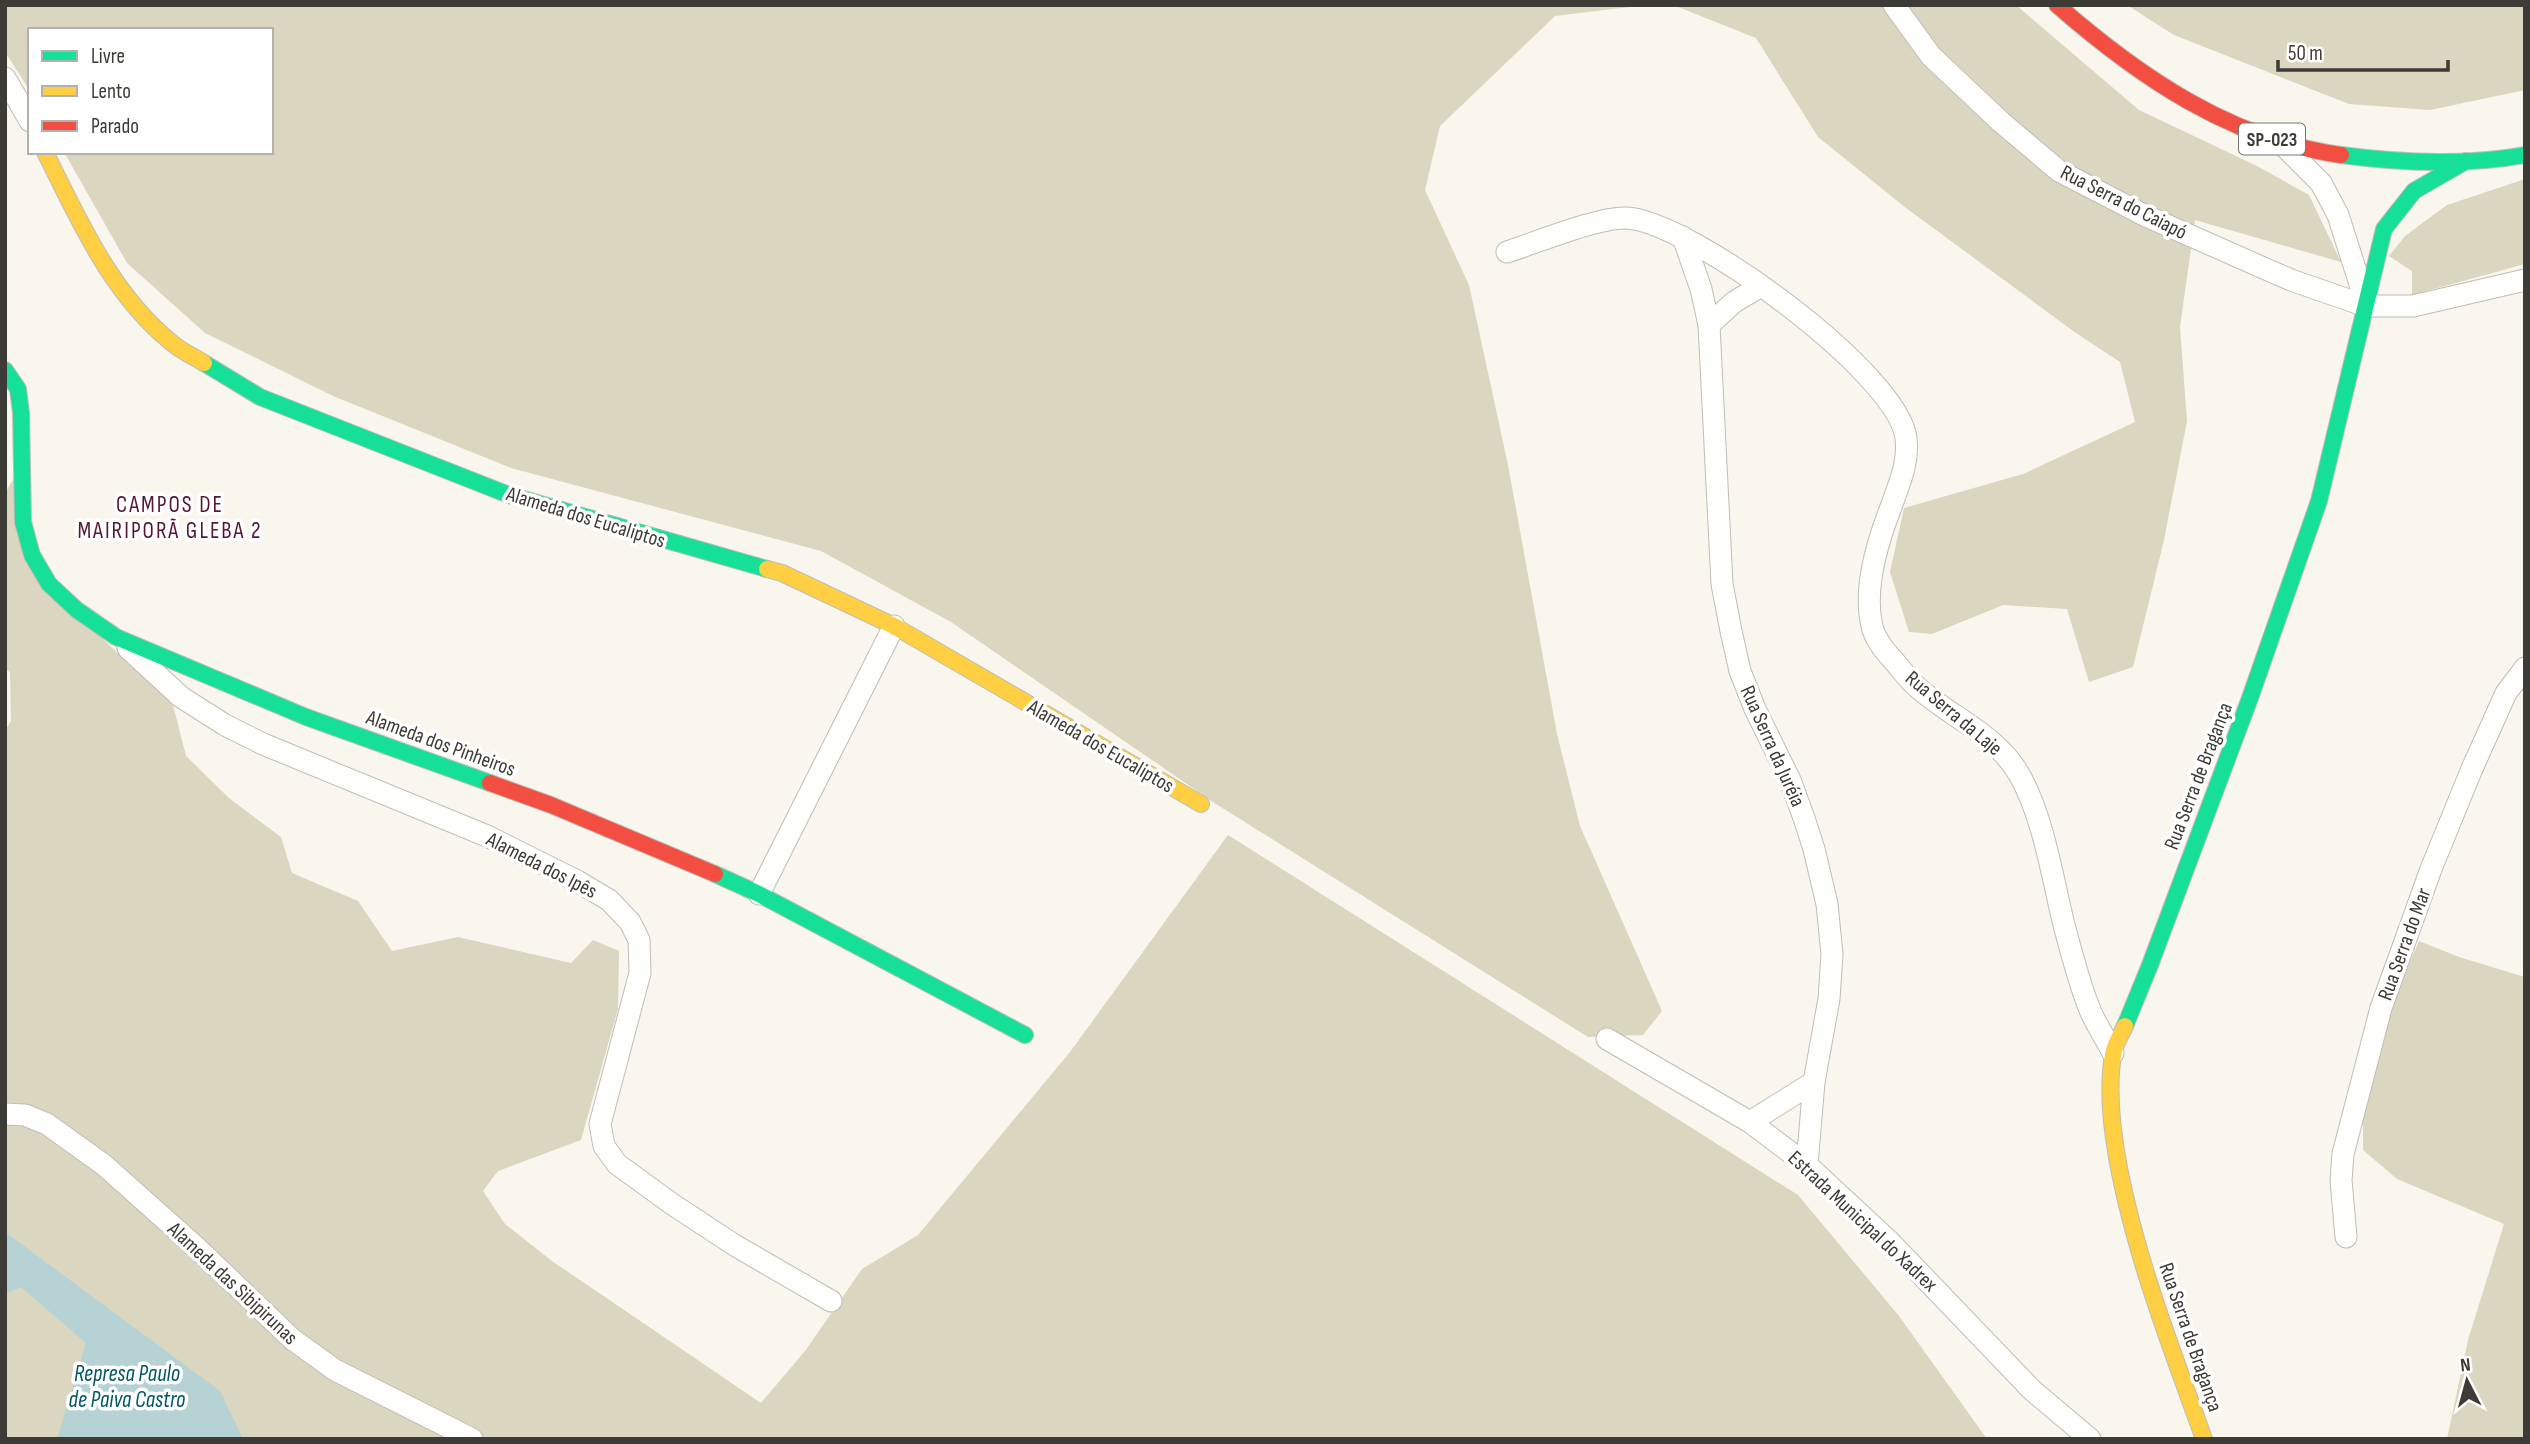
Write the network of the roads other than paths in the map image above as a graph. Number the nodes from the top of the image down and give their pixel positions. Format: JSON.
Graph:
{"nodes":[{"id":1,"x":1894,"y":5,"type":"edge"},
{"id":2,"x":2057,"y":5,"type":"edge"},
{"id":3,"x":5,"y":78,"type":"edge"},
{"id":4,"x":28,"y":118,"type":"edge"},
{"id":5,"x":2280,"y":141,"type":"junction"},
{"id":6,"x":46,"y":154,"type":"edge"},
{"id":7,"x":2525,"y":155,"type":"edge"},
{"id":8,"x":2466,"y":161,"type":"junction"},
{"id":9,"x":1683,"y":237,"type":"junction"},
{"id":10,"x":1507,"y":252,"type":"dead end"},
{"id":11,"x":2525,"y":280,"type":"edge"},
{"id":12,"x":1761,"y":286,"type":"junction"},
{"id":13,"x":2367,"y":306,"type":"junction"},
{"id":14,"x":1709,"y":325,"type":"junction"},
{"id":15,"x":5,"y":370,"type":"edge"},
{"id":16,"x":894,"y":626,"type":"junction"},
{"id":17,"x":116,"y":637,"type":"junction"},
{"id":18,"x":2525,"y":668,"type":"edge"},
{"id":19,"x":1201,"y":804,"type":"dead end"},
{"id":20,"x":759,"y":894,"type":"junction"},
{"id":21,"x":1025,"y":1035,"type":"dead end"},
{"id":22,"x":1607,"y":1039,"type":"dead end"},
{"id":23,"x":2113,"y":1053,"type":"junction"},
{"id":24,"x":1814,"y":1082,"type":"junction"},
{"id":25,"x":5,"y":1114,"type":"edge"},
{"id":26,"x":1750,"y":1122,"type":"junction"},
{"id":27,"x":1807,"y":1165,"type":"junction"},
{"id":28,"x":2346,"y":1237,"type":"dead end"},
{"id":29,"x":831,"y":1301,"type":"dead end"},
{"id":30,"x":472,"y":1439,"type":"edge"},
{"id":31,"x":2090,"y":1439,"type":"edge"},
{"id":32,"x":2204,"y":1439,"type":"edge"}],
"edges":[{"from":1,"to":13,"type":"street","name":"Rua Serra do Caiapó"},
{"from":2,"to":5,"type":"street","number":"SP-023"},
{"from":3,"to":4,"type":"street"},
{"from":5,"to":8,"type":"street","number":"SP-023"},
{"from":5,"to":13,"type":"street"},
{"from":6,"to":16,"type":"street","name":"Alameda dos Eucaliptos"},
{"from":7,"to":8,"type":"street","number":"SP-023"},
{"from":8,"to":13,"type":"street","name":"Rua Serra de Bragança"},
{"from":9,"to":10,"type":"street","name":"Rua Serra da Laje"},
{"from":9,"to":12,"type":"street","name":"Rua Serra da Laje"},
{"from":9,"to":14,"type":"street","name":"Rua Serra da Juréia"},
{"from":11,"to":13,"type":"street","name":"Rua Serra do Caiapó"},
{"from":12,"to":14,"type":"street"},
{"from":12,"to":23,"type":"street","name":"Rua Serra da Laje"},
{"from":13,"to":23,"type":"street","name":"Rua Serra de Bragança"},
{"from":14,"to":24,"type":"street","name":"Rua Serra da Juréia"},
{"from":15,"to":17,"type":"street","name":"Alameda dos Pinheiros"},
{"from":16,"to":19,"type":"street","name":"Alameda dos Eucaliptos"},
{"from":16,"to":20,"type":"street"},
{"from":17,"to":20,"type":"street","name":"Alameda dos Pinheiros"},
{"from":17,"to":29,"type":"street","name":"Alameda dos Ipês"},
{"from":18,"to":28,"type":"street","name":"Rua Serra do Mar"},
{"from":20,"to":21,"type":"street","name":"Alameda dos Pinheiros"},
{"from":22,"to":26,"type":"street","name":"Estrada Municipal do Xadrex"},
{"from":23,"to":32,"type":"street","name":"Rua Serra de Bragança"},
{"from":24,"to":26,"type":"street"},
{"from":24,"to":27,"type":"street","name":"Rua Serra da Juréia"},
{"from":25,"to":30,"type":"street","name":"Alameda das Sibipirunas"},
{"from":26,"to":27,"type":"street","name":"Estrada Municipal do Xadrex"},
{"from":27,"to":31,"type":"street","name":"Estrada Municipal do Xadrex"}]}
